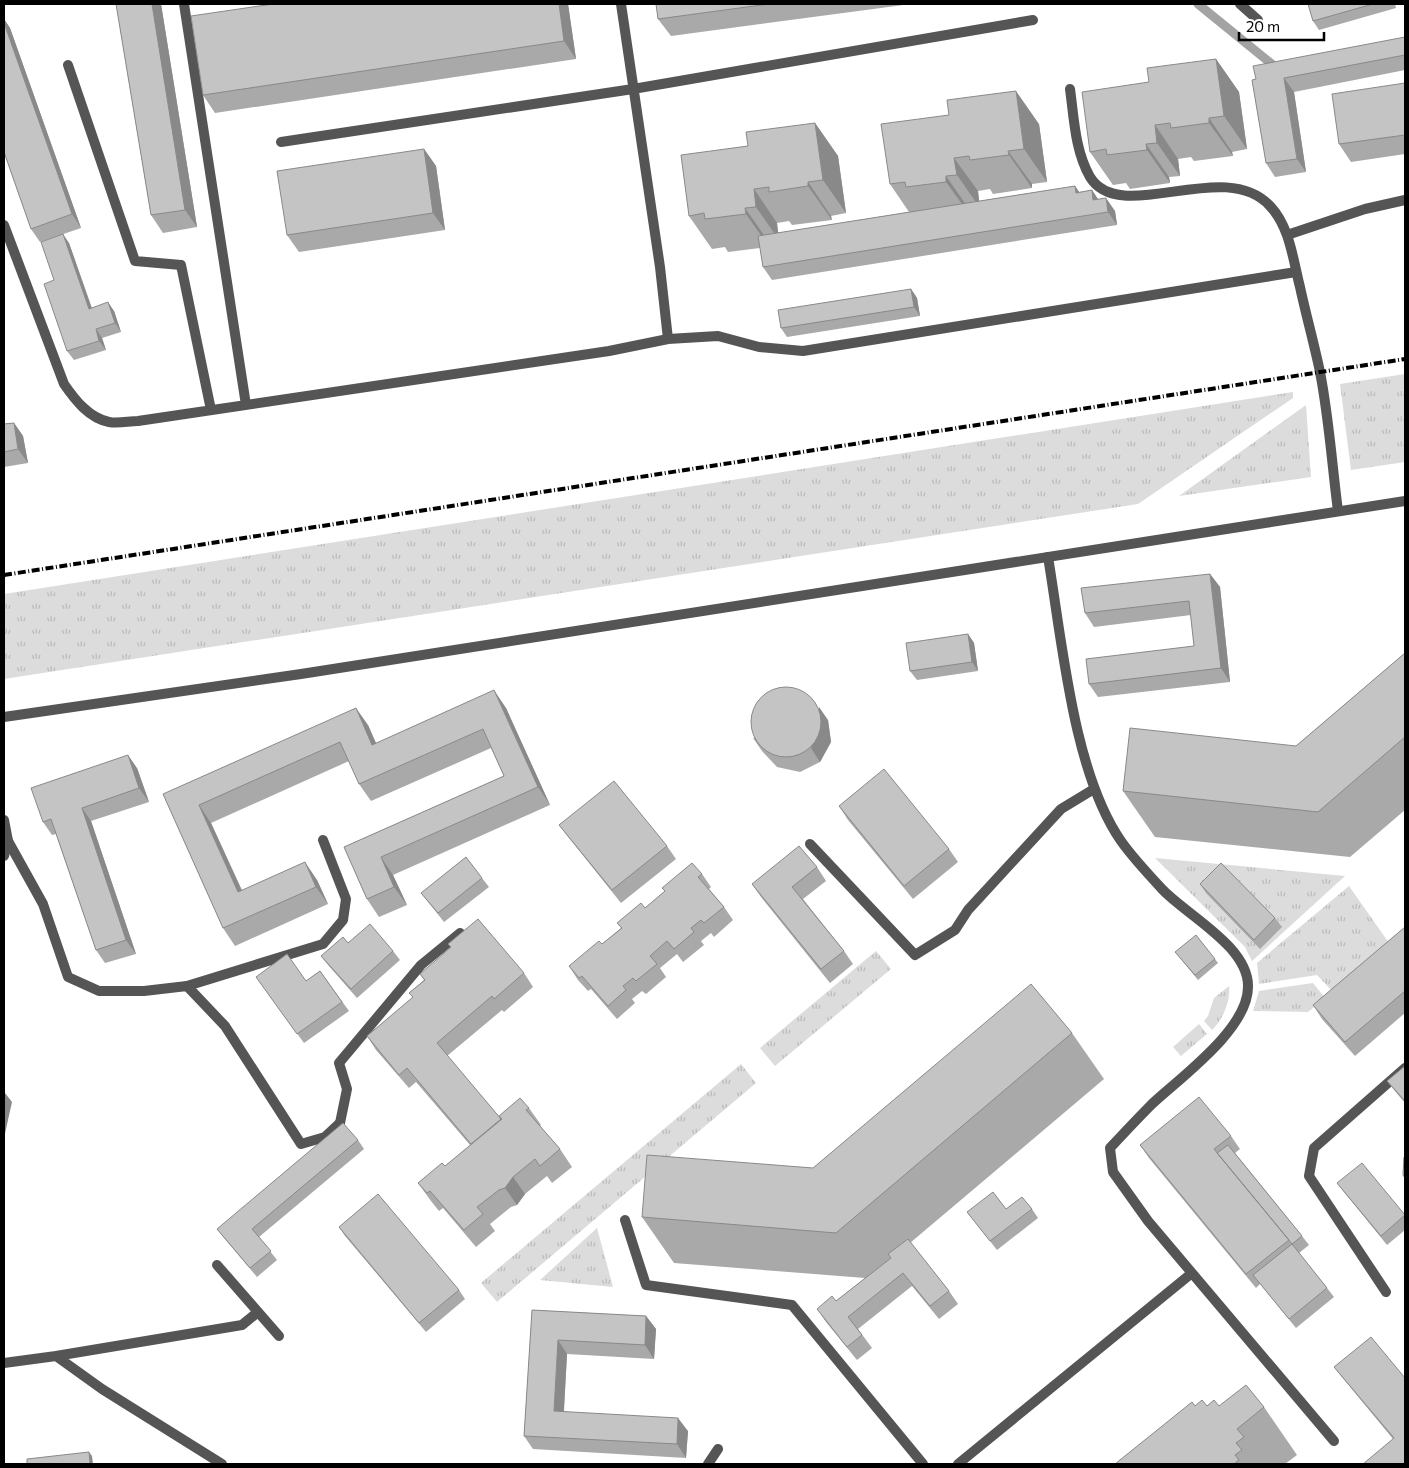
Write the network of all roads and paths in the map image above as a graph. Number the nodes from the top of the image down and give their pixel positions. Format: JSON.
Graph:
{"nodes":[{"id":1,"x":184,"y":4,"type":"edge"},
{"id":2,"x":621,"y":4,"type":"edge"},
{"id":3,"x":1240,"y":4,"type":"edge"},
{"id":4,"x":1033,"y":20,"type":"dead end"},
{"id":5,"x":1258,"y":20,"type":"dead end"},
{"id":6,"x":68,"y":65,"type":"dead end"},
{"id":7,"x":633,"y":89,"type":"junction"},
{"id":8,"x":1070,"y":89,"type":"dead end"},
{"id":9,"x":281,"y":142,"type":"dead end"},
{"id":10,"x":1405,"y":200,"type":"edge"},
{"id":11,"x":4,"y":225,"type":"edge"},
{"id":12,"x":1287,"y":235,"type":"junction"},
{"id":13,"x":1296,"y":272,"type":"junction"},
{"id":14,"x":668,"y":339,"type":"junction"},
{"id":15,"x":246,"y":405,"type":"junction"},
{"id":16,"x":211,"y":410,"type":"junction"},
{"id":17,"x":1405,"y":501,"type":"edge"},
{"id":18,"x":1338,"y":511,"type":"junction"},
{"id":19,"x":1048,"y":557,"type":"junction"},
{"id":20,"x":4,"y":717,"type":"edge"},
{"id":21,"x":1094,"y":788,"type":"junction"},
{"id":22,"x":4,"y":820,"type":"edge"},
{"id":23,"x":324,"y":840,"type":"dead end"},
{"id":24,"x":8,"y":841,"type":"junction"},
{"id":25,"x":810,"y":844,"type":"dead end"},
{"id":26,"x":4,"y":856,"type":"edge"},
{"id":27,"x":460,"y":932,"type":"edge"},
{"id":28,"x":187,"y":986,"type":"junction"},
{"id":29,"x":1405,"y":1068,"type":"edge"},
{"id":30,"x":625,"y":1220,"type":"dead end"},
{"id":31,"x":217,"y":1265,"type":"dead end"},
{"id":32,"x":1192,"y":1273,"type":"junction"},
{"id":33,"x":1386,"y":1292,"type":"dead end"},
{"id":34,"x":258,"y":1312,"type":"junction"},
{"id":35,"x":279,"y":1336,"type":"dead end"},
{"id":36,"x":56,"y":1356,"type":"junction"},
{"id":37,"x":4,"y":1363,"type":"edge"},
{"id":38,"x":1334,"y":1440,"type":"dead end"},
{"id":39,"x":718,"y":1449,"type":"dead end"},
{"id":40,"x":222,"y":1464,"type":"edge"},
{"id":41,"x":708,"y":1464,"type":"edge"},
{"id":42,"x":923,"y":1464,"type":"edge"},
{"id":43,"x":958,"y":1464,"type":"edge"}],
"edges":[{"from":1,"to":15,"type":"street"},
{"from":2,"to":7,"type":"street"},
{"from":3,"to":5,"type":"street"},
{"from":4,"to":7,"type":"street"},
{"from":6,"to":16,"type":"street"},
{"from":7,"to":9,"type":"street"},
{"from":7,"to":14,"type":"street"},
{"from":8,"to":12,"type":"street"},
{"from":10,"to":12,"type":"street"},
{"from":11,"to":16,"type":"street"},
{"from":12,"to":13,"type":"street"},
{"from":13,"to":14,"type":"street"},
{"from":13,"to":18,"type":"street"},
{"from":14,"to":15,"type":"street"},
{"from":15,"to":16,"type":"street"},
{"from":17,"to":18,"type":"street"},
{"from":18,"to":19,"type":"street"},
{"from":19,"to":20,"type":"street"},
{"from":19,"to":21,"type":"street"},
{"from":21,"to":25,"type":"street"},
{"from":21,"to":32,"type":"street"},
{"from":22,"to":24,"type":"street"},
{"from":23,"to":28,"type":"street"},
{"from":24,"to":26,"type":"street"},
{"from":24,"to":28,"type":"street"},
{"from":27,"to":28,"type":"street"},
{"from":29,"to":33,"type":"street"},
{"from":30,"to":42,"type":"street"},
{"from":31,"to":34,"type":"street"},
{"from":32,"to":38,"type":"street"},
{"from":32,"to":43,"type":"street"},
{"from":34,"to":35,"type":"street"},
{"from":34,"to":36,"type":"street"},
{"from":36,"to":37,"type":"street"},
{"from":36,"to":40,"type":"street"},
{"from":39,"to":41,"type":"street"}]}
